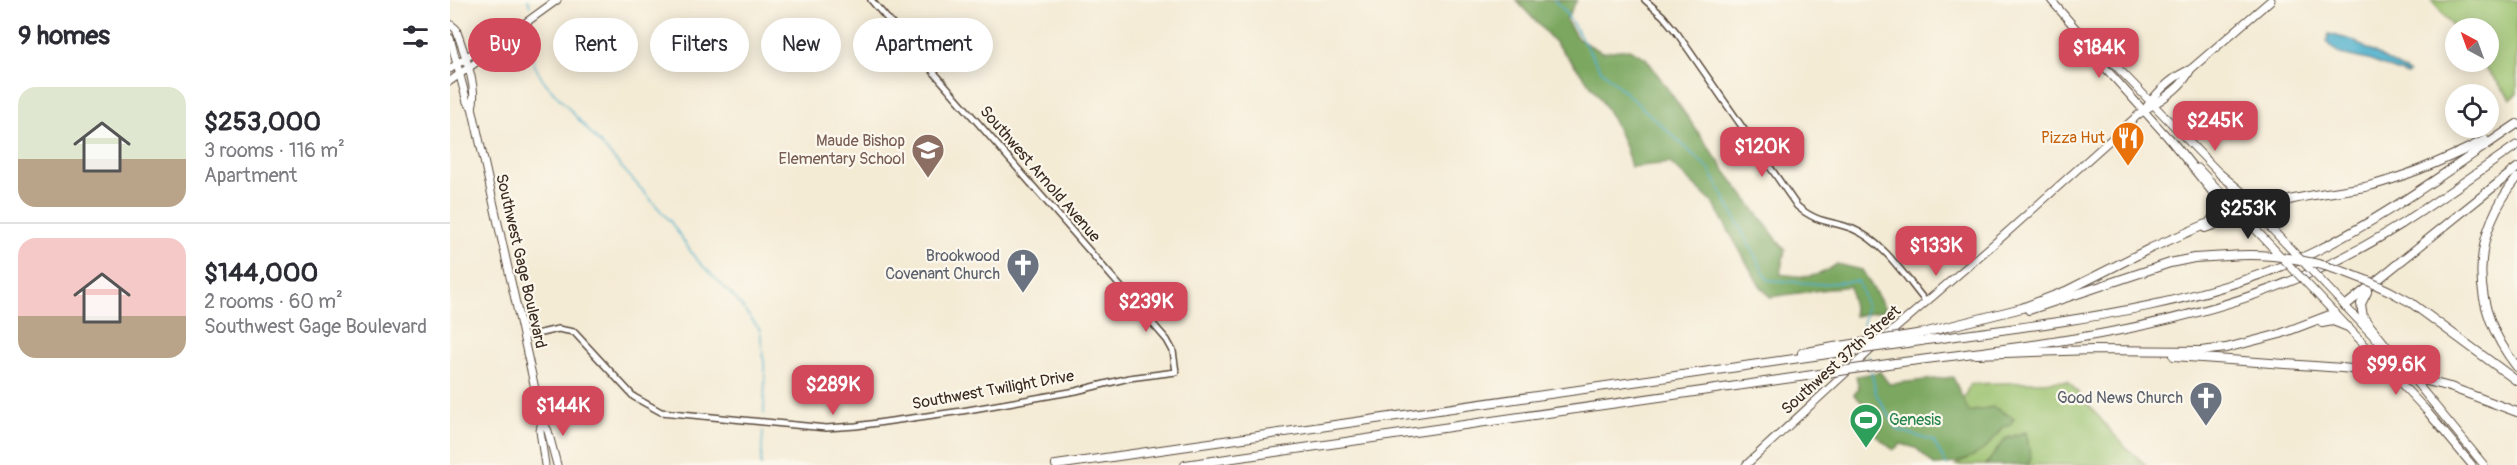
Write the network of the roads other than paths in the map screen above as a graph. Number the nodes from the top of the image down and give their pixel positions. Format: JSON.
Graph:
{"nodes":[{"id":1,"x":557,"y":0,"type":"edge"},
{"id":2,"x":871,"y":0,"type":"edge"},
{"id":3,"x":1645,"y":0,"type":"edge"},
{"id":4,"x":2051,"y":0,"type":"edge"},
{"id":5,"x":2271,"y":0,"type":"edge"},
{"id":6,"x":532,"y":18,"type":"edge"},
{"id":7,"x":450,"y":24,"type":"edge"},
{"id":8,"x":2077,"y":30,"type":"junction"},
{"id":9,"x":450,"y":38,"type":"edge"},
{"id":10,"x":468,"y":55,"type":"edge"},
{"id":11,"x":465,"y":57,"type":"junction"},
{"id":12,"x":458,"y":63,"type":"junction"},
{"id":13,"x":468,"y":67,"type":"joint"},
{"id":14,"x":450,"y":69,"type":"edge"},
{"id":15,"x":469,"y":72,"type":"edge"},
{"id":16,"x":460,"y":73,"type":"junction"},
{"id":17,"x":450,"y":81,"type":"edge"},
{"id":18,"x":2151,"y":104,"type":"junction"},
{"id":19,"x":472,"y":107,"type":"junction"},
{"id":20,"x":2144,"y":110,"type":"junction"},
{"id":21,"x":2514,"y":126,"type":"edge"},
{"id":22,"x":2169,"y":138,"type":"junction"},
{"id":23,"x":2517,"y":145,"type":"edge"},
{"id":24,"x":2517,"y":168,"type":"edge"},
{"id":25,"x":2220,"y":174,"type":"junction"},
{"id":26,"x":2517,"y":178,"type":"edge"},
{"id":27,"x":2365,"y":187,"type":"junction"},
{"id":28,"x":2242,"y":215,"type":"junction"},
{"id":29,"x":2259,"y":216,"type":"junction"},
{"id":30,"x":2197,"y":229,"type":"junction"},
{"id":31,"x":2260,"y":234,"type":"junction"},
{"id":32,"x":2380,"y":279,"type":"junction"},
{"id":33,"x":1926,"y":302,"type":"junction"},
{"id":34,"x":2345,"y":306,"type":"junction"},
{"id":35,"x":2336,"y":313,"type":"junction"},
{"id":36,"x":2348,"y":327,"type":"junction"},
{"id":37,"x":2280,"y":334,"type":"junction"},
{"id":38,"x":1924,"y":335,"type":"junction"},
{"id":39,"x":524,"y":337,"type":"junction"},
{"id":40,"x":2077,"y":352,"type":"junction"},
{"id":41,"x":1969,"y":354,"type":"junction"},
{"id":42,"x":2517,"y":367,"type":"edge"},
{"id":43,"x":1176,"y":372,"type":"joint"},
{"id":44,"x":2407,"y":372,"type":"junction"},
{"id":45,"x":2517,"y":381,"type":"edge"},
{"id":46,"x":2517,"y":412,"type":"edge"},
{"id":47,"x":542,"y":420,"type":"junction"},
{"id":48,"x":546,"y":465,"type":"edge"},
{"id":49,"x":557,"y":465,"type":"edge"},
{"id":50,"x":1056,"y":465,"type":"edge"},
{"id":51,"x":1185,"y":465,"type":"edge"},
{"id":52,"x":1746,"y":465,"type":"edge"},
{"id":53,"x":2472,"y":465,"type":"edge"},
{"id":54,"x":2484,"y":465,"type":"edge"}],
"edges":[{"from":1,"to":6,"type":"main road"},
{"from":2,"to":43,"type":"street","name":"Southwest Arnold Avenue"},
{"from":3,"to":33,"type":"street"},
{"from":4,"to":8,"type":"main road"},
{"from":5,"to":18,"type":"main road","name":"Southwest 37th Street"},
{"from":7,"to":11,"type":"main road","name":"Southwest Gage Boulevard"},
{"from":8,"to":18,"type":"main road"},
{"from":8,"to":20,"type":"main road"},
{"from":9,"to":12,"type":"main road","name":"Southwest Gage Boulevard"},
{"from":10,"to":11,"type":"main road"},
{"from":11,"to":12,"type":"main road"},
{"from":11,"to":13,"type":"main road","name":"Southwest Gage Boulevard"},
{"from":12,"to":14,"type":"main road"},
{"from":12,"to":16,"type":"main road","name":"Southwest Gage Boulevard"},
{"from":13,"to":16,"type":"main road"},
{"from":15,"to":19,"type":"main road","name":"Southwest Gage Boulevard"},
{"from":16,"to":17,"type":"main road"},
{"from":16,"to":19,"type":"main road","name":"Southwest Gage Boulevard"},
{"from":18,"to":20,"type":"main road","name":"Southwest 37th Street"},
{"from":18,"to":25,"type":"main road"},
{"from":19,"to":39,"type":"main road","name":"Southwest Gage Boulevard"},
{"from":20,"to":22,"type":"main road"},
{"from":20,"to":33,"type":"main road","name":"Southwest 37th Street"},
{"from":21,"to":27,"type":"highway"},
{"from":21,"to":38,"type":"highway"},
{"from":22,"to":28,"type":"main road"},
{"from":22,"to":30,"type":"highway"},
{"from":23,"to":41,"type":"highway"},
{"from":24,"to":32,"type":"highway"},
{"from":25,"to":27,"type":"highway"},
{"from":25,"to":29,"type":"main road"},
{"from":26,"to":42,"type":"highway"},
{"from":27,"to":29,"type":"highway"},
{"from":28,"to":29,"type":"main road"},
{"from":28,"to":30,"type":"highway"},
{"from":28,"to":31,"type":"main road"},
{"from":29,"to":31,"type":"main road"},
{"from":29,"to":34,"type":"main road","bridge":true},
{"from":30,"to":38,"type":"highway"},
{"from":31,"to":35,"type":"main road","bridge":true},
{"from":32,"to":34,"type":"highway"},
{"from":32,"to":44,"type":"highway"},
{"from":33,"to":52,"type":"main road","name":"Southwest 37th Street"},
{"from":34,"to":35,"type":"main road"},
{"from":34,"to":44,"type":"main road"},
{"from":35,"to":36,"type":"main road"},
{"from":35,"to":37,"type":"highway"},
{"from":36,"to":37,"type":"highway"},
{"from":36,"to":53,"type":"main road"},
{"from":37,"to":40,"type":"highway"},
{"from":38,"to":45,"type":"highway","bridge":true},
{"from":38,"to":50,"type":"highway","bridge":true},
{"from":39,"to":43,"type":"street","name":"Southwest Twilight Drive"},
{"from":39,"to":47,"type":"main road","name":"Southwest Gage Boulevard"},
{"from":40,"to":41,"type":"highway"},
{"from":40,"to":46,"type":"highway","bridge":true},
{"from":41,"to":51,"type":"highway","bridge":true},
{"from":44,"to":54,"type":"main road"},
{"from":47,"to":48,"type":"main road","name":"Southwest Gage Boulevard"},
{"from":47,"to":49,"type":"main road","name":"Southwest Gage Boulevard"}]}
